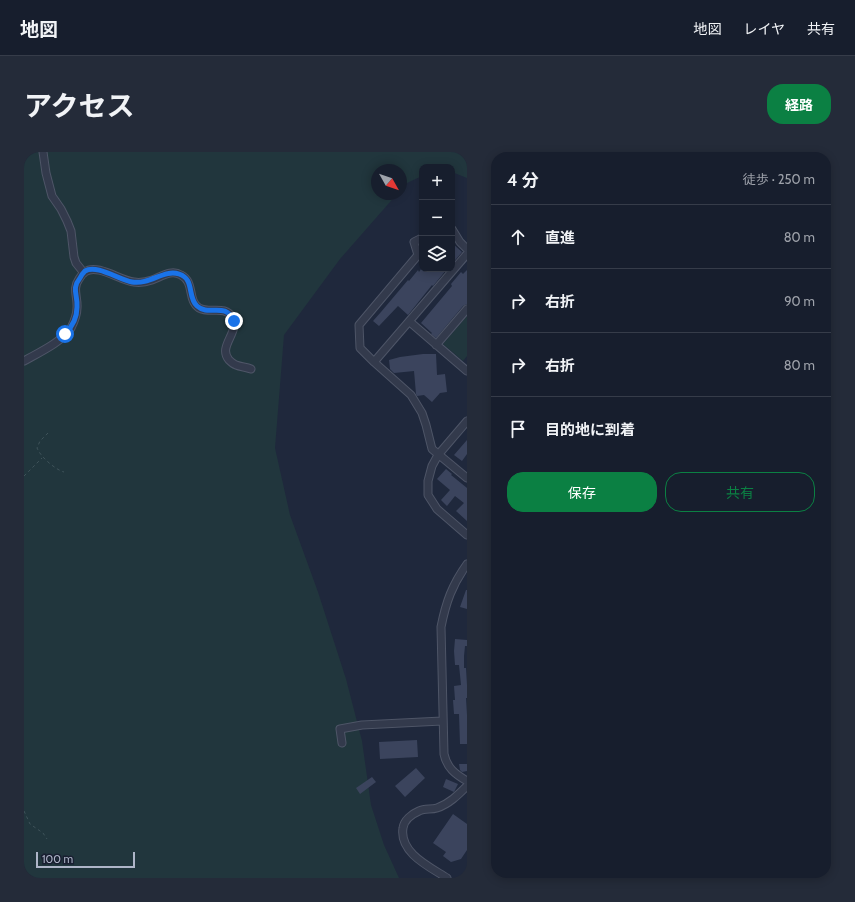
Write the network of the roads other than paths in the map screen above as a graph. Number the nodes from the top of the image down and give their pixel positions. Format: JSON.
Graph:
{"nodes":[{"id":1,"x":43,"y":152,"type":"edge"},
{"id":2,"x":455,"y":233,"type":"edge"},
{"id":3,"x":419,"y":240,"type":"edge"},
{"id":4,"x":467,"y":249,"type":"edge"},
{"id":5,"x":467,"y":254,"type":"edge"},
{"id":6,"x":84,"y":273,"type":"junction"},
{"id":7,"x":467,"y":309,"type":"edge"},
{"id":8,"x":410,"y":322,"type":"junction"},
{"id":9,"x":436,"y":344,"type":"junction"},
{"id":10,"x":24,"y":361,"type":"edge"},
{"id":11,"x":374,"y":362,"type":"junction"},
{"id":12,"x":466,"y":367,"type":"edge"},
{"id":13,"x":251,"y":368,"type":"dead end"},
{"id":14,"x":467,"y":421,"type":"edge"},
{"id":15,"x":438,"y":455,"type":"junction"},
{"id":16,"x":467,"y":478,"type":"edge"},
{"id":17,"x":467,"y":535,"type":"edge"},
{"id":18,"x":467,"y":564,"type":"edge"},
{"id":19,"x":442,"y":721,"type":"junction"},
{"id":20,"x":342,"y":743,"type":"dead end"},
{"id":21,"x":467,"y":781,"type":"edge"},
{"id":22,"x":467,"y":786,"type":"edge"},
{"id":23,"x":447,"y":878,"type":"edge"}],
"edges":[{"from":1,"to":6,"type":"street"},
{"from":2,"to":4,"type":"street"},
{"from":3,"to":11,"type":"street"},
{"from":5,"to":8,"type":"street"},
{"from":6,"to":10,"type":"street"},
{"from":6,"to":13,"type":"street"},
{"from":7,"to":9,"type":"street"},
{"from":8,"to":9,"type":"street"},
{"from":8,"to":11,"type":"street"},
{"from":9,"to":12,"type":"street"},
{"from":11,"to":15,"type":"street"},
{"from":14,"to":15,"type":"street"},
{"from":15,"to":16,"type":"street"},
{"from":15,"to":17,"type":"street"},
{"from":18,"to":19,"type":"street"},
{"from":19,"to":20,"type":"street"},
{"from":19,"to":21,"type":"street"},
{"from":22,"to":23,"type":"street"}]}
